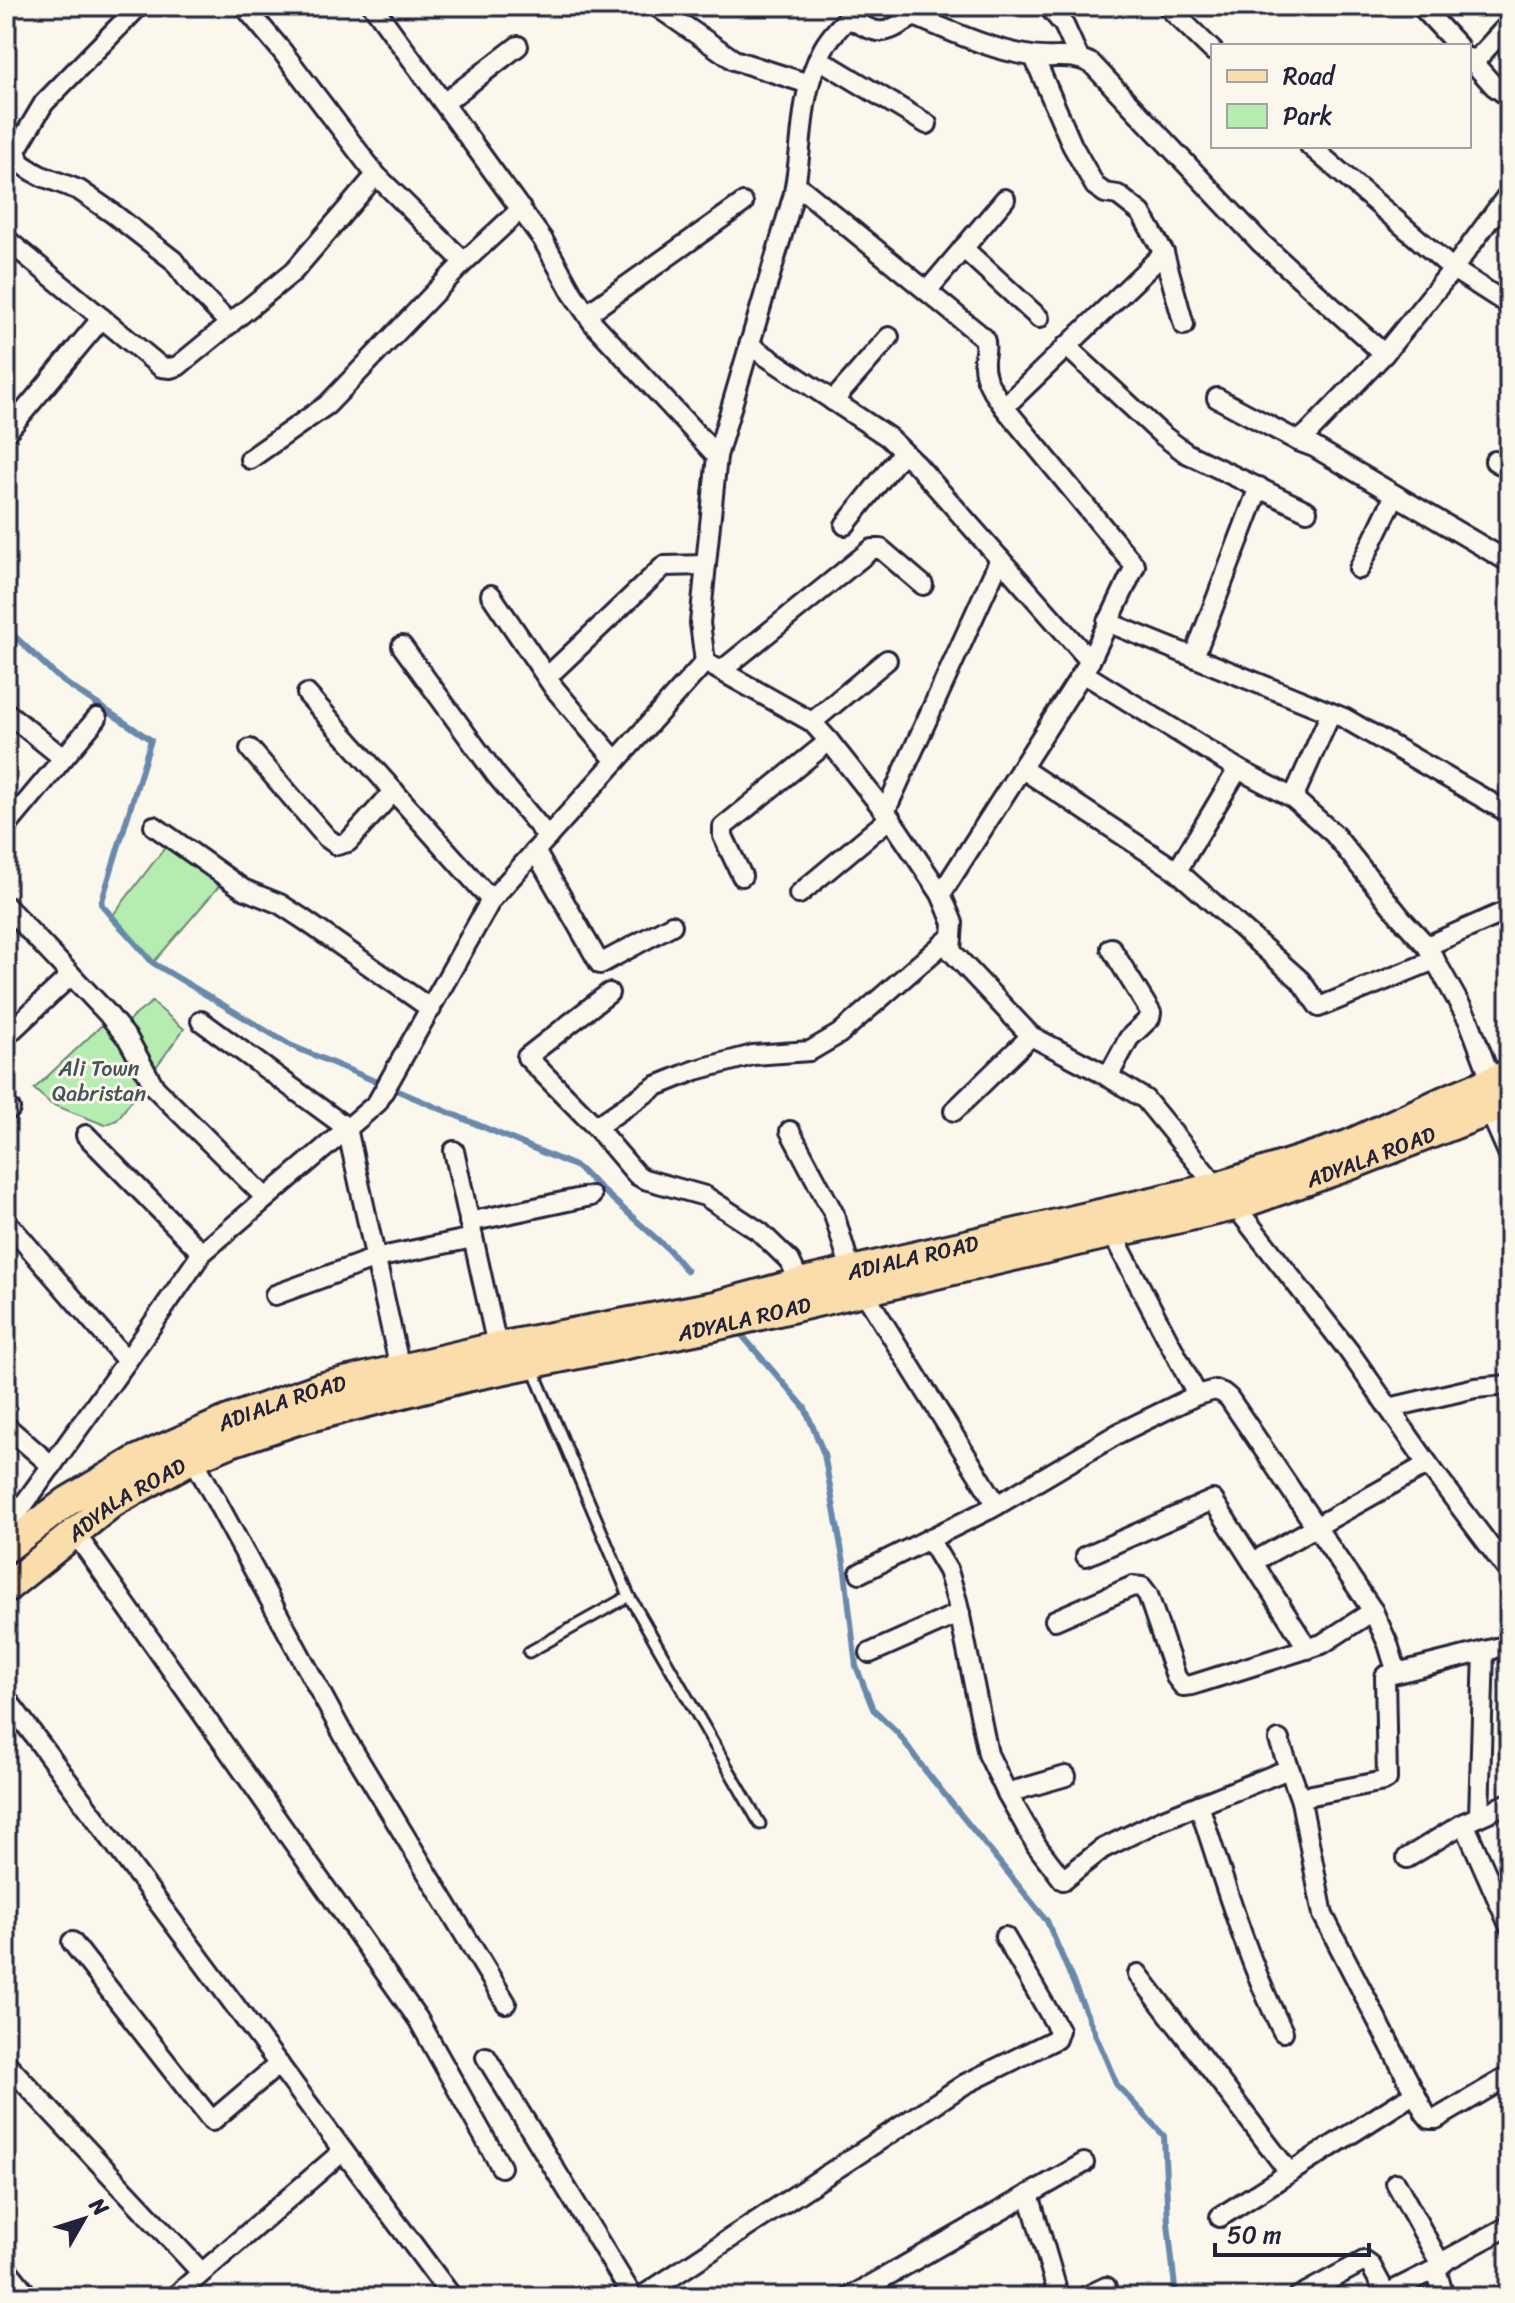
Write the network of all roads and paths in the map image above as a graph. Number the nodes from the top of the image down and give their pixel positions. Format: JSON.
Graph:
{"nodes":[{"id":1,"x":139,"y":6,"type":"edge"},
{"id":2,"x":244,"y":6,"type":"edge"},
{"id":3,"x":373,"y":6,"type":"edge"},
{"id":4,"x":656,"y":6,"type":"edge"},
{"id":5,"x":1048,"y":6,"type":"edge"},
{"id":6,"x":1167,"y":6,"type":"edge"},
{"id":7,"x":1421,"y":6,"type":"edge"},
{"id":8,"x":854,"y":12,"type":"edge"},
{"id":9,"x":1509,"y":24,"type":"edge"},
{"id":10,"x":1456,"y":44,"type":"edge"},
{"id":11,"x":518,"y":46,"type":"dead end"},
{"id":12,"x":1211,"y":49,"type":"edge"},
{"id":13,"x":1078,"y":56,"type":"junction"},
{"id":14,"x":1034,"y":57,"type":"junction"},
{"id":15,"x":819,"y":59,"type":"junction"},
{"id":16,"x":1471,"y":61,"type":"edge"},
{"id":17,"x":809,"y":84,"type":"junction"},
{"id":18,"x":1502,"y":92,"type":"edge"},
{"id":19,"x":444,"y":103,"type":"junction"},
{"id":20,"x":927,"y":124,"type":"dead end"},
{"id":21,"x":1312,"y":148,"type":"edge"},
{"id":22,"x":376,"y":175,"type":"junction"},
{"id":23,"x":796,"y":184,"type":"junction"},
{"id":24,"x":1509,"y":193,"type":"edge"},
{"id":25,"x":1005,"y":199,"type":"dead end"},
{"id":26,"x":743,"y":203,"type":"dead end"},
{"id":27,"x":521,"y":209,"type":"junction"},
{"id":28,"x":7,"y":242,"type":"edge"},
{"id":29,"x":963,"y":248,"type":"junction"},
{"id":30,"x":1164,"y":253,"type":"junction"},
{"id":31,"x":464,"y":262,"type":"junction"},
{"id":32,"x":1453,"y":269,"type":"junction"},
{"id":33,"x":927,"y":291,"type":"junction"},
{"id":34,"x":1509,"y":305,"type":"edge"},
{"id":35,"x":587,"y":314,"type":"junction"},
{"id":36,"x":102,"y":318,"type":"junction"},
{"id":37,"x":1039,"y":318,"type":"dead end"},
{"id":38,"x":230,"y":324,"type":"junction"},
{"id":39,"x":1184,"y":325,"type":"dead end"},
{"id":40,"x":889,"y":337,"type":"dead end"},
{"id":41,"x":749,"y":345,"type":"junction"},
{"id":42,"x":1066,"y":346,"type":"junction"},
{"id":43,"x":1384,"y":354,"type":"junction"},
{"id":44,"x":1217,"y":398,"type":"dead end"},
{"id":45,"x":833,"y":401,"type":"junction"},
{"id":46,"x":1004,"y":407,"type":"junction"},
{"id":47,"x":6,"y":433,"type":"edge"},
{"id":48,"x":1298,"y":441,"type":"junction"},
{"id":49,"x":903,"y":452,"type":"junction"},
{"id":50,"x":717,"y":456,"type":"junction"},
{"id":51,"x":250,"y":459,"type":"dead end"},
{"id":52,"x":1259,"y":487,"type":"junction"},
{"id":53,"x":1395,"y":495,"type":"junction"},
{"id":54,"x":1307,"y":511,"type":"dead end"},
{"id":55,"x":845,"y":525,"type":"dead end"},
{"id":56,"x":1000,"y":559,"type":"junction"},
{"id":57,"x":1509,"y":562,"type":"edge"},
{"id":58,"x":706,"y":565,"type":"junction"},
{"id":59,"x":1359,"y":569,"type":"dead end"},
{"id":60,"x":923,"y":585,"type":"dead end"},
{"id":61,"x":491,"y":595,"type":"dead end"},
{"id":62,"x":1107,"y":622,"type":"junction"},
{"id":63,"x":402,"y":646,"type":"dead end"},
{"id":64,"x":1194,"y":657,"type":"junction"},
{"id":65,"x":887,"y":660,"type":"dead end"},
{"id":66,"x":713,"y":667,"type":"junction"},
{"id":67,"x":1086,"y":667,"type":"junction"},
{"id":68,"x":547,"y":677,"type":"junction"},
{"id":69,"x":307,"y":694,"type":"dead end"},
{"id":70,"x":6,"y":712,"type":"edge"},
{"id":71,"x":1331,"y":713,"type":"junction"},
{"id":72,"x":97,"y":718,"type":"dead end"},
{"id":73,"x":812,"y":722,"type":"junction"},
{"id":74,"x":829,"y":741,"type":"junction"},
{"id":75,"x":250,"y":749,"type":"dead end"},
{"id":76,"x":63,"y":758,"type":"junction"},
{"id":77,"x":616,"y":761,"type":"junction"},
{"id":78,"x":1021,"y":768,"type":"junction"},
{"id":79,"x":1238,"y":769,"type":"junction"},
{"id":80,"x":394,"y":791,"type":"junction"},
{"id":81,"x":1293,"y":798,"type":"junction"},
{"id":82,"x":1509,"y":813,"type":"edge"},
{"id":83,"x":888,"y":815,"type":"junction"},
{"id":84,"x":154,"y":826,"type":"dead end"},
{"id":85,"x":6,"y":827,"type":"edge"},
{"id":86,"x":548,"y":837,"type":"junction"},
{"id":87,"x":535,"y":851,"type":"junction"},
{"id":88,"x":1177,"y":871,"type":"junction"},
{"id":89,"x":742,"y":876,"type":"dead end"},
{"id":90,"x":799,"y":894,"type":"dead end"},
{"id":91,"x":941,"y":894,"type":"junction"},
{"id":92,"x":491,"y":900,"type":"junction"},
{"id":93,"x":6,"y":906,"type":"edge"},
{"id":94,"x":1509,"y":910,"type":"edge"},
{"id":95,"x":672,"y":925,"type":"dead end"},
{"id":96,"x":952,"y":936,"type":"junction"},
{"id":97,"x":1111,"y":948,"type":"dead end"},
{"id":98,"x":1431,"y":953,"type":"junction"},
{"id":99,"x":71,"y":975,"type":"junction"},
{"id":100,"x":609,"y":993,"type":"dead end"},
{"id":101,"x":431,"y":1009,"type":"junction"},
{"id":102,"x":201,"y":1021,"type":"dead end"},
{"id":103,"x":6,"y":1036,"type":"edge"},
{"id":104,"x":1031,"y":1036,"type":"junction"},
{"id":105,"x":1108,"y":1077,"type":"junction"},
{"id":106,"x":1500,"y":1093,"type":"edge"},
{"id":107,"x":954,"y":1111,"type":"dead end"},
{"id":108,"x":596,"y":1127,"type":"junction"},
{"id":109,"x":347,"y":1128,"type":"junction"},
{"id":110,"x":790,"y":1131,"type":"dead end"},
{"id":111,"x":86,"y":1135,"type":"dead end"},
{"id":112,"x":454,"y":1151,"type":"dead end"},
{"id":113,"x":1509,"y":1155,"type":"edge"},
{"id":114,"x":591,"y":1196,"type":"dead end"},
{"id":115,"x":1226,"y":1197,"type":"junction"},
{"id":116,"x":266,"y":1198,"type":"junction"},
{"id":117,"x":6,"y":1221,"type":"edge"},
{"id":118,"x":471,"y":1230,"type":"junction"},
{"id":119,"x":1112,"y":1233,"type":"junction"},
{"id":120,"x":202,"y":1253,"type":"junction"},
{"id":121,"x":376,"y":1258,"type":"junction"},
{"id":122,"x":857,"y":1282,"type":"junction"},
{"id":123,"x":800,"y":1283,"type":"junction"},
{"id":124,"x":275,"y":1295,"type":"dead end"},
{"id":125,"x":510,"y":1360,"type":"junction"},
{"id":126,"x":127,"y":1361,"type":"junction"},
{"id":127,"x":403,"y":1381,"type":"junction"},
{"id":128,"x":1509,"y":1385,"type":"edge"},
{"id":129,"x":1197,"y":1395,"type":"junction"},
{"id":130,"x":1389,"y":1408,"type":"junction"},
{"id":131,"x":6,"y":1426,"type":"edge"},
{"id":132,"x":193,"y":1458,"type":"junction"},
{"id":133,"x":1428,"y":1464,"type":"junction"},
{"id":134,"x":52,"y":1466,"type":"junction"},
{"id":135,"x":997,"y":1505,"type":"junction"},
{"id":136,"x":1315,"y":1526,"type":"junction"},
{"id":137,"x":6,"y":1529,"type":"edge"},
{"id":138,"x":75,"y":1533,"type":"junction"},
{"id":139,"x":929,"y":1539,"type":"junction"},
{"id":140,"x":6,"y":1548,"type":"edge"},
{"id":141,"x":1086,"y":1556,"type":"dead end"},
{"id":142,"x":1253,"y":1562,"type":"junction"},
{"id":143,"x":1509,"y":1572,"type":"edge"},
{"id":144,"x":860,"y":1573,"type":"dead end"},
{"id":145,"x":6,"y":1588,"type":"edge"},
{"id":146,"x":629,"y":1596,"type":"junction"},
{"id":147,"x":1373,"y":1611,"type":"junction"},
{"id":148,"x":960,"y":1613,"type":"junction"},
{"id":149,"x":1055,"y":1620,"type":"dead end"},
{"id":150,"x":1509,"y":1645,"type":"edge"},
{"id":151,"x":1308,"y":1649,"type":"junction"},
{"id":152,"x":1484,"y":1651,"type":"junction"},
{"id":153,"x":529,"y":1652,"type":"dead end"},
{"id":154,"x":870,"y":1653,"type":"dead end"},
{"id":155,"x":1397,"y":1673,"type":"junction"},
{"id":156,"x":6,"y":1698,"type":"edge"},
{"id":157,"x":1279,"y":1740,"type":"dead end"},
{"id":158,"x":1289,"y":1769,"type":"junction"},
{"id":159,"x":1066,"y":1776,"type":"dead end"},
{"id":160,"x":1007,"y":1793,"type":"junction"},
{"id":161,"x":1301,"y":1801,"type":"junction"},
{"id":162,"x":1509,"y":1803,"type":"edge"},
{"id":163,"x":1199,"y":1805,"type":"junction"},
{"id":164,"x":1471,"y":1820,"type":"junction"},
{"id":165,"x":760,"y":1824,"type":"dead end"},
{"id":166,"x":1407,"y":1858,"type":"dead end"},
{"id":167,"x":1509,"y":1925,"type":"edge"},
{"id":168,"x":1005,"y":1937,"type":"dead end"},
{"id":169,"x":72,"y":1942,"type":"dead end"},
{"id":170,"x":1138,"y":1974,"type":"dead end"},
{"id":171,"x":506,"y":2003,"type":"dead end"},
{"id":172,"x":1283,"y":2032,"type":"dead end"},
{"id":173,"x":486,"y":2057,"type":"dead end"},
{"id":174,"x":6,"y":2063,"type":"edge"},
{"id":175,"x":279,"y":2064,"type":"junction"},
{"id":176,"x":1509,"y":2076,"type":"edge"},
{"id":177,"x":1415,"y":2093,"type":"junction"},
{"id":178,"x":343,"y":2151,"type":"junction"},
{"id":179,"x":1084,"y":2163,"type":"dead end"},
{"id":180,"x":501,"y":2167,"type":"dead end"},
{"id":181,"x":1289,"y":2172,"type":"junction"},
{"id":182,"x":1396,"y":2183,"type":"dead end"},
{"id":183,"x":1029,"y":2194,"type":"junction"},
{"id":184,"x":1220,"y":2217,"type":"dead end"},
{"id":185,"x":1509,"y":2226,"type":"edge"},
{"id":186,"x":1438,"y":2267,"type":"junction"},
{"id":187,"x":6,"y":2268,"type":"edge"},
{"id":188,"x":201,"y":2272,"type":"junction"},
{"id":189,"x":1106,"y":2287,"type":"dead end"},
{"id":190,"x":29,"y":2297,"type":"edge"},
{"id":191,"x":174,"y":2297,"type":"edge"},
{"id":192,"x":452,"y":2297,"type":"edge"},
{"id":193,"x":633,"y":2297,"type":"edge"},
{"id":194,"x":641,"y":2297,"type":"edge"},
{"id":195,"x":850,"y":2297,"type":"edge"},
{"id":196,"x":1059,"y":2297,"type":"edge"},
{"id":197,"x":1085,"y":2297,"type":"edge"},
{"id":198,"x":1298,"y":2297,"type":"edge"},
{"id":199,"x":1444,"y":2297,"type":"edge"}],
"edges":[{"from":1,"to":38,"type":"street"},
{"from":2,"to":22,"type":"street"},
{"from":3,"to":19,"type":"street"},
{"from":4,"to":17,"type":"street"},
{"from":5,"to":13,"type":"street"},
{"from":6,"to":12,"type":"street"},
{"from":7,"to":10,"type":"street"},
{"from":8,"to":14,"type":"street"},
{"from":8,"to":15,"type":"street"},
{"from":9,"to":16,"type":"street"},
{"from":11,"to":19,"type":"street"},
{"from":13,"to":14,"type":"street"},
{"from":13,"to":43,"type":"street"},
{"from":14,"to":30,"type":"street"},
{"from":15,"to":17,"type":"street"},
{"from":15,"to":20,"type":"street"},
{"from":16,"to":18,"type":"street"},
{"from":17,"to":23,"type":"street"},
{"from":19,"to":27,"type":"street"},
{"from":21,"to":32,"type":"street"},
{"from":22,"to":31,"type":"street"},
{"from":22,"to":38,"type":"street"},
{"from":23,"to":33,"type":"street"},
{"from":23,"to":41,"type":"street"},
{"from":24,"to":32,"type":"street"},
{"from":25,"to":29,"type":"street"},
{"from":26,"to":35,"type":"street"},
{"from":27,"to":31,"type":"street"},
{"from":27,"to":35,"type":"street"},
{"from":28,"to":36,"type":"street"},
{"from":29,"to":33,"type":"street"},
{"from":29,"to":37,"type":"street"},
{"from":30,"to":39,"type":"street"},
{"from":30,"to":42,"type":"street"},
{"from":31,"to":51,"type":"street"},
{"from":32,"to":34,"type":"street"},
{"from":32,"to":43,"type":"street"},
{"from":33,"to":46,"type":"street"},
{"from":35,"to":50,"type":"street"},
{"from":36,"to":38,"type":"street"},
{"from":36,"to":47,"type":"street"},
{"from":40,"to":45,"type":"street"},
{"from":41,"to":45,"type":"street"},
{"from":41,"to":50,"type":"street"},
{"from":42,"to":46,"type":"street"},
{"from":42,"to":52,"type":"street"},
{"from":43,"to":48,"type":"street"},
{"from":44,"to":48,"type":"street"},
{"from":45,"to":49,"type":"street"},
{"from":46,"to":62,"type":"street"},
{"from":48,"to":53,"type":"street"},
{"from":49,"to":55,"type":"street"},
{"from":49,"to":56,"type":"street"},
{"from":50,"to":58,"type":"street"},
{"from":52,"to":54,"type":"street"},
{"from":52,"to":64,"type":"street"},
{"from":53,"to":57,"type":"street"},
{"from":53,"to":59,"type":"street"},
{"from":56,"to":67,"type":"street"},
{"from":56,"to":83,"type":"street"},
{"from":58,"to":66,"type":"street"},
{"from":58,"to":68,"type":"street"},
{"from":60,"to":66,"type":"street"},
{"from":61,"to":68,"type":"street"},
{"from":62,"to":64,"type":"street"},
{"from":62,"to":67,"type":"street"},
{"from":63,"to":86,"type":"street"},
{"from":64,"to":71,"type":"street"},
{"from":65,"to":73,"type":"street"},
{"from":66,"to":73,"type":"street"},
{"from":66,"to":77,"type":"street"},
{"from":67,"to":78,"type":"street"},
{"from":67,"to":79,"type":"street"},
{"from":68,"to":77,"type":"street"},
{"from":69,"to":80,"type":"street"},
{"from":70,"to":76,"type":"street"},
{"from":71,"to":81,"type":"street"},
{"from":71,"to":82,"type":"street"},
{"from":72,"to":76,"type":"street"},
{"from":73,"to":74,"type":"street"},
{"from":74,"to":83,"type":"street"},
{"from":74,"to":89,"type":"street"},
{"from":75,"to":80,"type":"street"},
{"from":76,"to":85,"type":"street"},
{"from":77,"to":86,"type":"street"},
{"from":78,"to":88,"type":"street"},
{"from":78,"to":91,"type":"street"},
{"from":79,"to":81,"type":"street"},
{"from":79,"to":88,"type":"street"},
{"from":80,"to":92,"type":"street"},
{"from":81,"to":98,"type":"street"},
{"from":83,"to":90,"type":"street"},
{"from":83,"to":91,"type":"street"},
{"from":84,"to":101,"type":"street"},
{"from":86,"to":87,"type":"street"},
{"from":87,"to":92,"type":"street"},
{"from":87,"to":95,"type":"street"},
{"from":88,"to":98,"type":"street"},
{"from":91,"to":96,"type":"street"},
{"from":92,"to":101,"type":"street"},
{"from":93,"to":99,"type":"street"},
{"from":94,"to":98,"type":"street"},
{"from":96,"to":104,"type":"street"},
{"from":96,"to":108,"type":"street"},
{"from":97,"to":105,"type":"street"},
{"from":98,"to":106,"type":"street"},
{"from":99,"to":103,"type":"street"},
{"from":99,"to":116,"type":"street"},
{"from":100,"to":108,"type":"street"},
{"from":101,"to":109,"type":"street"},
{"from":102,"to":109,"type":"street"},
{"from":104,"to":105,"type":"street"},
{"from":104,"to":107,"type":"street"},
{"from":105,"to":115,"type":"street"},
{"from":106,"to":113,"type":"street"},
{"from":106,"to":115,"type":"main road","name":"ADIALA ROAD"},
{"from":108,"to":123,"type":"street"},
{"from":109,"to":116,"type":"street"},
{"from":109,"to":121,"type":"street"},
{"from":110,"to":122,"type":"street"},
{"from":111,"to":120,"type":"street"},
{"from":112,"to":118,"type":"street"},
{"from":114,"to":118,"type":"street"},
{"from":115,"to":119,"type":"main road","name":"ADYALA ROAD"},
{"from":115,"to":122,"type":"main road","name":"ADIALA ROAD"},
{"from":115,"to":130,"type":"street"},
{"from":116,"to":120,"type":"street"},
{"from":117,"to":126,"type":"street"},
{"from":118,"to":121,"type":"street"},
{"from":118,"to":125,"type":"street"},
{"from":119,"to":122,"type":"main road","name":"ADYALA ROAD"},
{"from":119,"to":129,"type":"street"},
{"from":120,"to":126,"type":"street"},
{"from":121,"to":124,"type":"street"},
{"from":121,"to":127,"type":"street"},
{"from":122,"to":123,"type":"main road","name":"ADIALA ROAD"},
{"from":122,"to":125,"type":"main road","name":"ADYALA ROAD"},
{"from":122,"to":135,"type":"street"},
{"from":123,"to":125,"type":"main road","name":"ADIALA ROAD"},
{"from":125,"to":127,"type":"main road","name":"ADIALA ROAD"},
{"from":125,"to":146,"type":"lane"},
{"from":126,"to":134,"type":"street"},
{"from":127,"to":132,"type":"main road","name":"ADYALA ROAD"},
{"from":127,"to":140,"type":"main road","name":"ADIALA ROAD"},
{"from":128,"to":130,"type":"street"},
{"from":129,"to":135,"type":"street"},
{"from":129,"to":136,"type":"street"},
{"from":130,"to":133,"type":"street"},
{"from":131,"to":134,"type":"street"},
{"from":132,"to":138,"type":"main road","name":"ADYALA ROAD"},
{"from":132,"to":171,"type":"street"},
{"from":133,"to":136,"type":"street"},
{"from":133,"to":143,"type":"street"},
{"from":134,"to":137,"type":"street"},
{"from":135,"to":139,"type":"street"},
{"from":136,"to":142,"type":"street"},
{"from":136,"to":147,"type":"street"},
{"from":138,"to":145,"type":"main road","name":"ADYALA ROAD"},
{"from":138,"to":180,"type":"street"},
{"from":139,"to":144,"type":"street"},
{"from":139,"to":148,"type":"street"},
{"from":141,"to":142,"type":"street"},
{"from":142,"to":151,"type":"street"},
{"from":146,"to":153,"type":"lane"},
{"from":146,"to":165,"type":"lane"},
{"from":147,"to":151,"type":"street"},
{"from":147,"to":155,"type":"street"},
{"from":148,"to":154,"type":"street"},
{"from":148,"to":160,"type":"street"},
{"from":149,"to":151,"type":"street"},
{"from":150,"to":152,"type":"street"},
{"from":152,"to":155,"type":"street"},
{"from":152,"to":164,"type":"street"},
{"from":155,"to":161,"type":"street"},
{"from":156,"to":175,"type":"street"},
{"from":157,"to":158,"type":"street"},
{"from":158,"to":161,"type":"street"},
{"from":158,"to":163,"type":"street"},
{"from":159,"to":160,"type":"street"},
{"from":160,"to":163,"type":"street"},
{"from":161,"to":177,"type":"street"},
{"from":162,"to":164,"type":"street"},
{"from":163,"to":172,"type":"street"},
{"from":164,"to":166,"type":"street"},
{"from":164,"to":167,"type":"street"},
{"from":168,"to":194,"type":"street"},
{"from":169,"to":175,"type":"street"},
{"from":170,"to":181,"type":"street"},
{"from":173,"to":193,"type":"street"},
{"from":174,"to":188,"type":"street"},
{"from":175,"to":178,"type":"street"},
{"from":176,"to":177,"type":"street"},
{"from":177,"to":181,"type":"street"},
{"from":178,"to":188,"type":"street"},
{"from":178,"to":192,"type":"street"},
{"from":179,"to":183,"type":"street"},
{"from":181,"to":184,"type":"street"},
{"from":182,"to":186,"type":"street"},
{"from":183,"to":195,"type":"street"},
{"from":183,"to":196,"type":"street"},
{"from":185,"to":186,"type":"street"},
{"from":186,"to":198,"type":"street"},
{"from":186,"to":199,"type":"street"},
{"from":187,"to":190,"type":"street"},
{"from":188,"to":191,"type":"street"},
{"from":189,"to":197,"type":"street"}]}
